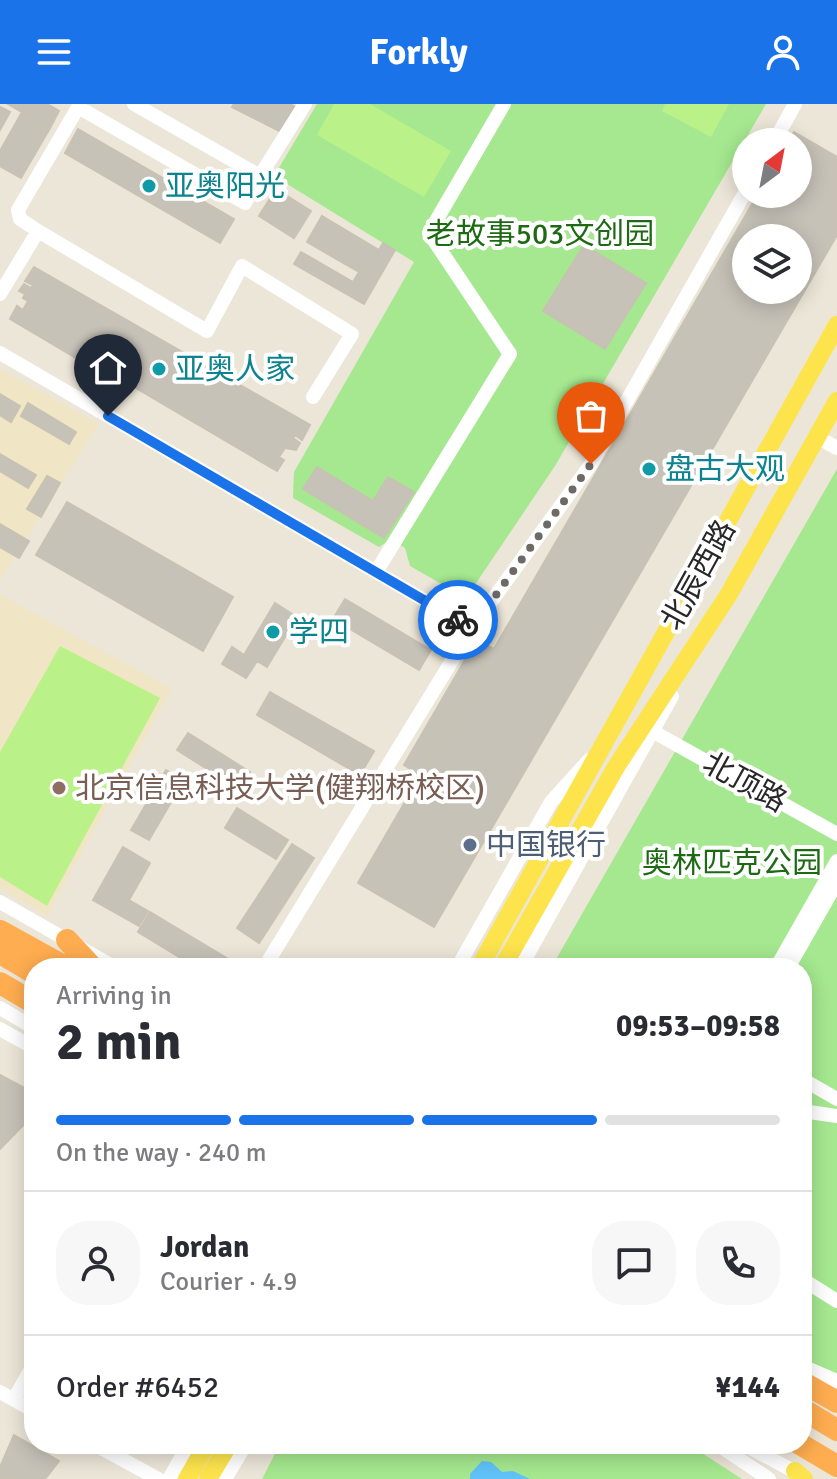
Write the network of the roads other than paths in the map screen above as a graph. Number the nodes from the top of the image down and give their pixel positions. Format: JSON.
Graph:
{"nodes":[{"id":1,"x":134,"y":104,"type":"edge"},
{"id":2,"x":305,"y":104,"type":"edge"},
{"id":3,"x":504,"y":104,"type":"edge"},
{"id":4,"x":795,"y":104,"type":"edge"},
{"id":5,"x":79,"y":106,"type":"edge"},
{"id":6,"x":782,"y":128,"type":"edge"},
{"id":7,"x":260,"y":176,"type":"junction"},
{"id":8,"x":736,"y":208,"type":"edge"},
{"id":9,"x":38,"y":231,"type":"junction"},
{"id":10,"x":0,"y":294,"type":"edge"},
{"id":11,"x":837,"y":325,"type":"edge"},
{"id":12,"x":0,"y":353,"type":"edge"},
{"id":13,"x":313,"y":397,"type":"dead end"},
{"id":14,"x":830,"y":421,"type":"edge"},
{"id":15,"x":837,"y":448,"type":"edge"},
{"id":16,"x":376,"y":572,"type":"junction"},
{"id":17,"x":729,"y":594,"type":"junction"},
{"id":18,"x":472,"y":628,"type":"junction"},
{"id":19,"x":652,"y":731,"type":"junction"},
{"id":20,"x":605,"y":741,"type":"junction"},
{"id":21,"x":837,"y":834,"type":"edge"},
{"id":22,"x":837,"y":861,"type":"edge"},
{"id":23,"x":837,"y":882,"type":"edge"},
{"id":24,"x":0,"y":902,"type":"edge"},
{"id":25,"x":0,"y":931,"type":"edge"},
{"id":26,"x":67,"y":940,"type":"junction"},
{"id":27,"x":0,"y":953,"type":"edge"},
{"id":28,"x":49,"y":958,"type":"edge"},
{"id":29,"x":84,"y":958,"type":"edge"},
{"id":30,"x":98,"y":958,"type":"edge"},
{"id":31,"x":270,"y":958,"type":"edge"},
{"id":32,"x":463,"y":958,"type":"edge"},
{"id":33,"x":485,"y":958,"type":"edge"},
{"id":34,"x":508,"y":958,"type":"edge"},
{"id":35,"x":526,"y":958,"type":"edge"},
{"id":36,"x":782,"y":958,"type":"edge"},
{"id":37,"x":794,"y":958,"type":"edge"},
{"id":38,"x":24,"y":967,"type":"edge"},
{"id":39,"x":0,"y":983,"type":"edge"},
{"id":40,"x":24,"y":997,"type":"edge"},
{"id":41,"x":0,"y":1008,"type":"edge"},
{"id":42,"x":24,"y":1022,"type":"edge"},
{"id":43,"x":0,"y":1029,"type":"edge"},
{"id":44,"x":24,"y":1042,"type":"edge"},
{"id":45,"x":812,"y":1085,"type":"edge"},
{"id":46,"x":837,"y":1099,"type":"edge"},
{"id":47,"x":812,"y":1112,"type":"edge"},
{"id":48,"x":837,"y":1116,"type":"edge"},
{"id":49,"x":812,"y":1285,"type":"edge"},
{"id":50,"x":837,"y":1301,"type":"edge"},
{"id":51,"x":812,"y":1370,"type":"edge"},
{"id":52,"x":24,"y":1376,"type":"edge"},
{"id":53,"x":837,"y":1381,"type":"edge"},
{"id":54,"x":812,"y":1388,"type":"edge"},
{"id":55,"x":7,"y":1396,"type":"edge"},
{"id":56,"x":837,"y":1402,"type":"edge"},
{"id":57,"x":812,"y":1415,"type":"edge"},
{"id":58,"x":837,"y":1430,"type":"edge"},
{"id":59,"x":812,"y":1451,"type":"edge"},
{"id":60,"x":112,"y":1454,"type":"edge"},
{"id":61,"x":183,"y":1454,"type":"edge"},
{"id":62,"x":201,"y":1454,"type":"edge"},
{"id":63,"x":223,"y":1454,"type":"edge"},
{"id":64,"x":240,"y":1454,"type":"edge"},
{"id":65,"x":732,"y":1454,"type":"edge"},
{"id":66,"x":761,"y":1454,"type":"edge"},
{"id":67,"x":837,"y":1466,"type":"edge"},
{"id":68,"x":802,"y":1476,"type":"edge"},
{"id":69,"x":158,"y":1479,"type":"edge"},
{"id":70,"x":169,"y":1479,"type":"edge"},
{"id":71,"x":187,"y":1479,"type":"edge"},
{"id":72,"x":208,"y":1479,"type":"edge"},
{"id":73,"x":225,"y":1479,"type":"edge"},
{"id":74,"x":769,"y":1479,"type":"edge"}],
"edges":[{"from":1,"to":7,"type":"street"},
{"from":2,"to":7,"type":"street"},
{"from":3,"to":16,"type":"street"},
{"from":4,"to":6,"type":"street"},
{"from":5,"to":7,"type":"street"},
{"from":5,"to":9,"type":"street"},
{"from":8,"to":18,"type":"street"},
{"from":9,"to":10,"type":"street"},
{"from":9,"to":13,"type":"street"},
{"from":11,"to":20,"type":"main road","name":"北辰西路"},
{"from":12,"to":16,"type":"street"},
{"from":14,"to":15,"type":"street"},
{"from":14,"to":17,"type":"main road","name":"北辰西路"},
{"from":16,"to":18,"type":"street"},
{"from":17,"to":19,"type":"street","name":"北辰西路"},
{"from":17,"to":34,"type":"main road","name":"北辰西路"},
{"from":18,"to":31,"type":"street"},
{"from":19,"to":21,"type":"street","name":"北顶路"},
{"from":19,"to":35,"type":"street","name":"北辰西路"},
{"from":20,"to":32,"type":"street","name":"北辰西路"},
{"from":20,"to":33,"type":"main road","name":"北辰西路"},
{"from":22,"to":36,"type":"street"},
{"from":23,"to":37,"type":"street"},
{"from":24,"to":26,"type":"street"},
{"from":25,"to":28,"type":"highway"},
{"from":26,"to":29,"type":"highway"},
{"from":26,"to":30,"type":"street"},
{"from":27,"to":38,"type":"highway"},
{"from":39,"to":40,"type":"highway"},
{"from":41,"to":42,"type":"street"},
{"from":43,"to":44,"type":"street"},
{"from":45,"to":46,"type":"street"},
{"from":47,"to":48,"type":"street"},
{"from":49,"to":50,"type":"street"},
{"from":51,"to":53,"type":"street"},
{"from":52,"to":55,"type":"street"},
{"from":54,"to":56,"type":"highway"},
{"from":57,"to":58,"type":"highway"},
{"from":59,"to":67,"type":"highway"},
{"from":60,"to":69,"type":"street"},
{"from":61,"to":70,"type":"street"},
{"from":62,"to":71,"type":"main road"},
{"from":63,"to":72,"type":"main road"},
{"from":64,"to":73,"type":"street"},
{"from":65,"to":74,"type":"street"},
{"from":66,"to":68,"type":"street"}]}
